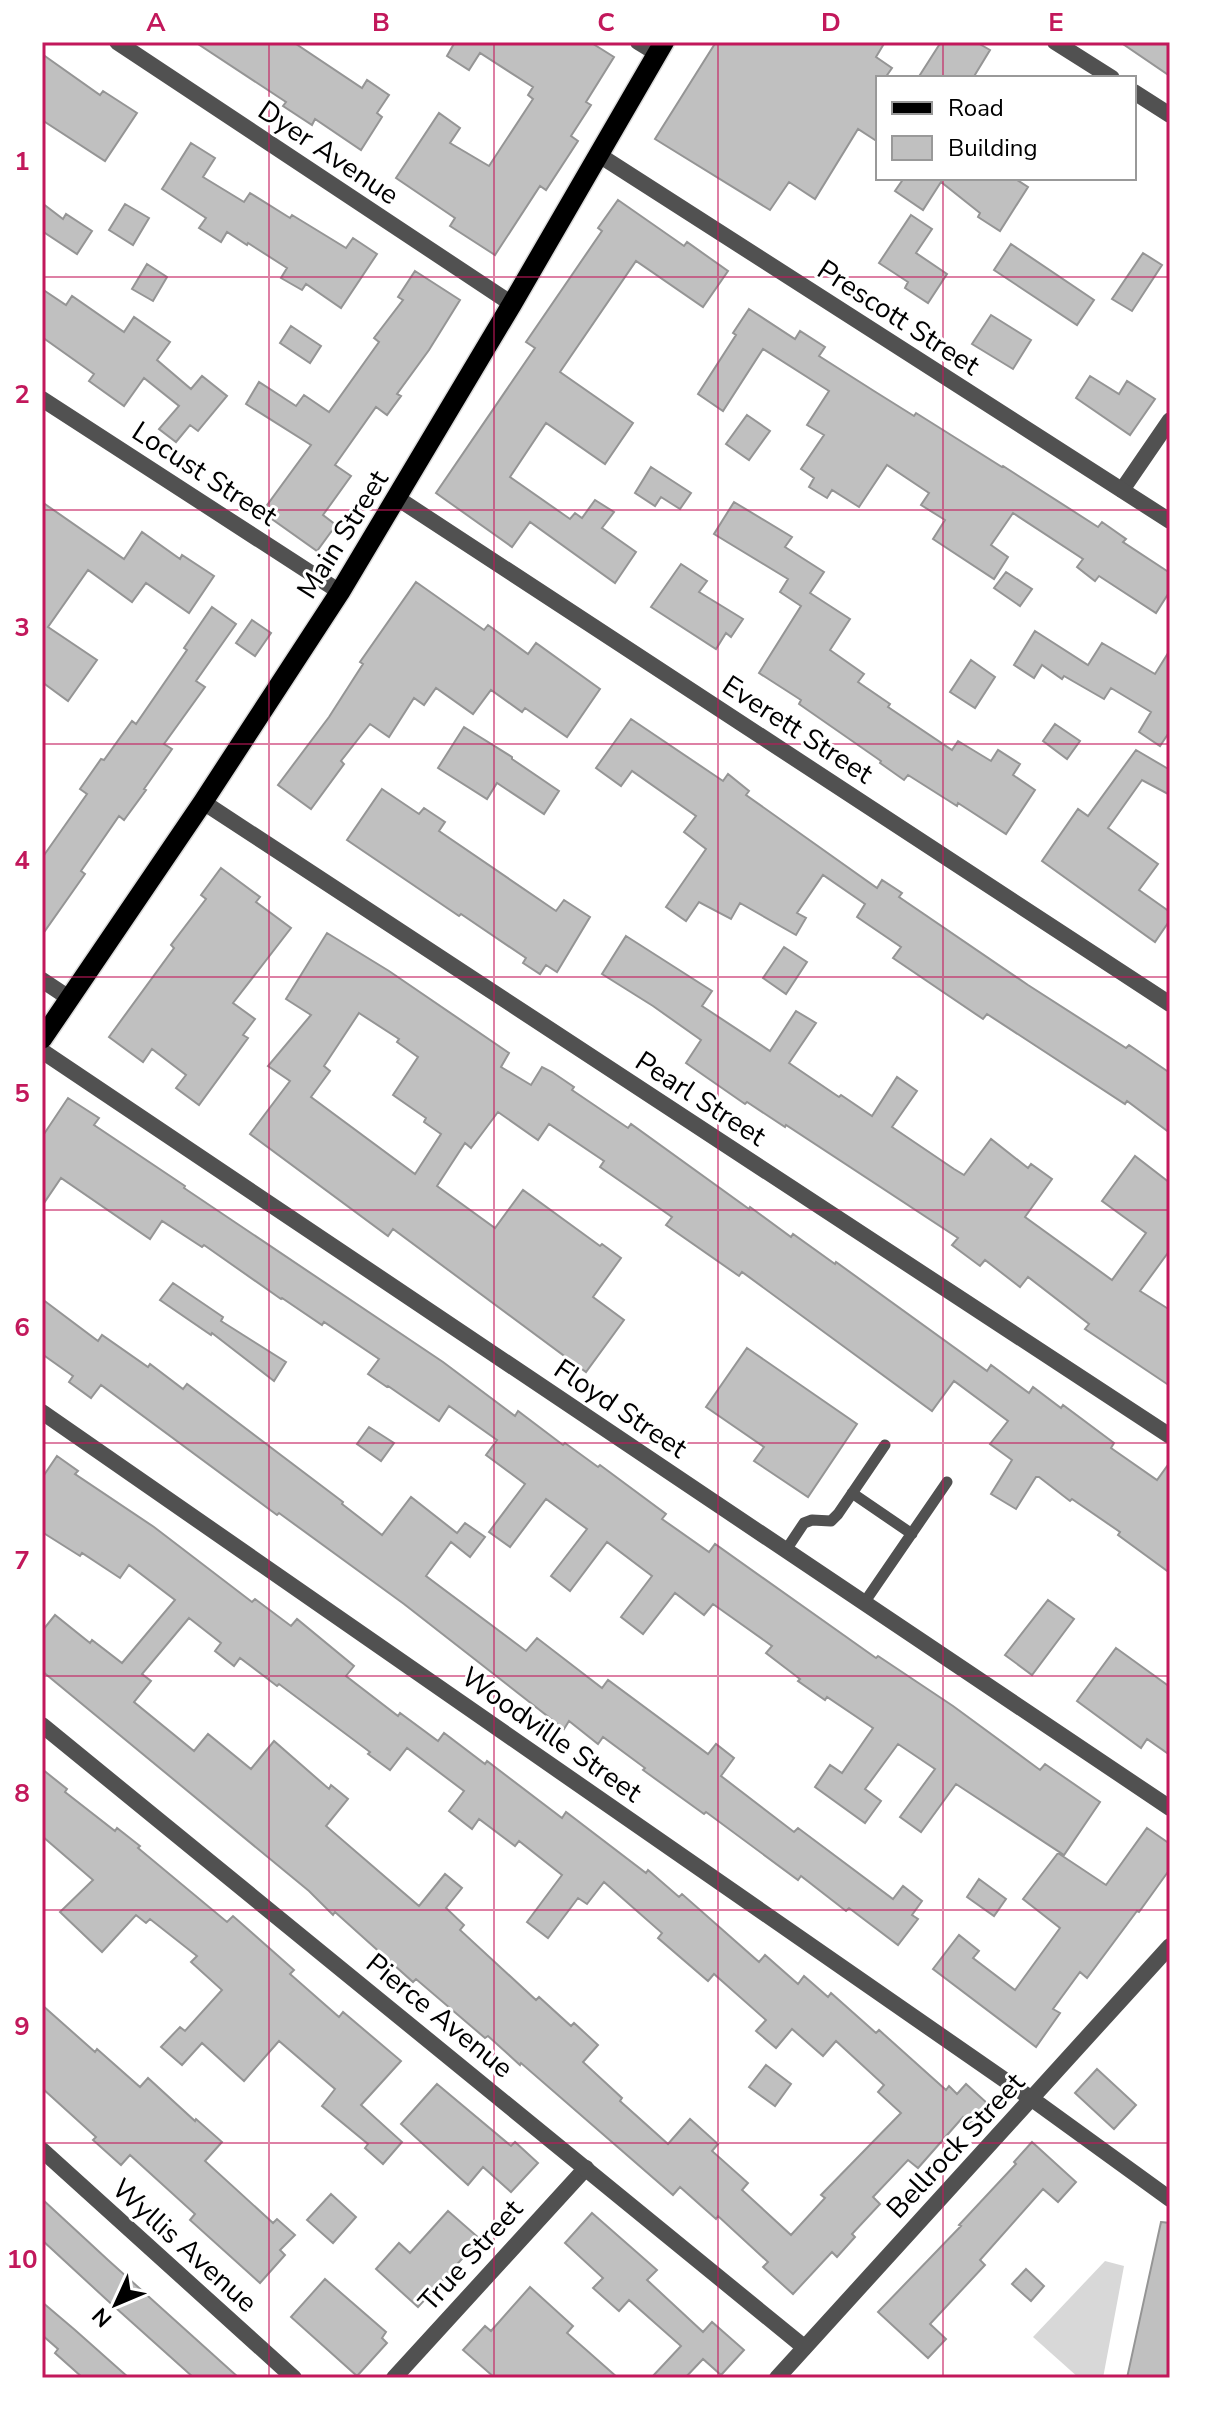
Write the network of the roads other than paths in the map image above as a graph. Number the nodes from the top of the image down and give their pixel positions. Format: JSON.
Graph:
{"nodes":[{"id":1,"x":117,"y":42,"type":"edge"},
{"id":2,"x":638,"y":42,"type":"edge"},
{"id":3,"x":1055,"y":42,"type":"edge"},
{"id":4,"x":660,"y":48,"type":"edge"},
{"id":5,"x":1109,"y":76,"type":"edge"},
{"id":6,"x":1136,"y":93,"type":"edge"},
{"id":7,"x":1170,"y":115,"type":"edge"},
{"id":8,"x":599,"y":155,"type":"junction"},
{"id":9,"x":512,"y":304,"type":"junction"},
{"id":10,"x":42,"y":399,"type":"edge"},
{"id":11,"x":1170,"y":420,"type":"edge"},
{"id":12,"x":1122,"y":490,"type":"junction"},
{"id":13,"x":397,"y":498,"type":"junction"},
{"id":14,"x":1170,"y":521,"type":"edge"},
{"id":15,"x":340,"y":592,"type":"junction"},
{"id":16,"x":203,"y":802,"type":"junction"},
{"id":17,"x":42,"y":980,"type":"edge"},
{"id":18,"x":69,"y":998,"type":"junction"},
{"id":19,"x":1170,"y":1004,"type":"edge"},
{"id":20,"x":42,"y":1039,"type":"edge"},
{"id":21,"x":42,"y":1051,"type":"edge"},
{"id":22,"x":42,"y":1412,"type":"edge"},
{"id":23,"x":1170,"y":1436,"type":"edge"},
{"id":24,"x":885,"y":1445,"type":"dead end"},
{"id":25,"x":947,"y":1482,"type":"dead end"},
{"id":26,"x":852,"y":1493,"type":"junction"},
{"id":27,"x":912,"y":1534,"type":"junction"},
{"id":28,"x":786,"y":1550,"type":"junction"},
{"id":29,"x":864,"y":1603,"type":"junction"},
{"id":30,"x":42,"y":1725,"type":"edge"},
{"id":31,"x":1170,"y":1808,"type":"edge"},
{"id":32,"x":1170,"y":1946,"type":"edge"},
{"id":33,"x":1032,"y":2099,"type":"junction"},
{"id":34,"x":42,"y":2150,"type":"edge"},
{"id":35,"x":586,"y":2168,"type":"junction"},
{"id":36,"x":1170,"y":2199,"type":"edge"},
{"id":37,"x":804,"y":2347,"type":"junction"},
{"id":38,"x":294,"y":2378,"type":"edge"},
{"id":39,"x":394,"y":2378,"type":"edge"},
{"id":40,"x":777,"y":2378,"type":"edge"}],
"edges":[{"from":1,"to":9,"type":"street","name":"Dyer Avenue"},
{"from":2,"to":4,"type":"street"},
{"from":3,"to":5,"type":"street"},
{"from":4,"to":8,"type":"main road","name":"Main Street"},
{"from":6,"to":7,"type":"street"},
{"from":8,"to":9,"type":"main road","name":"Main Street"},
{"from":8,"to":12,"type":"street","name":"Prescott Street"},
{"from":9,"to":13,"type":"main road","name":"Main Street"},
{"from":10,"to":15,"type":"street","name":"Locust Street"},
{"from":11,"to":12,"type":"street"},
{"from":12,"to":14,"type":"street","name":"Prescott Street"},
{"from":13,"to":15,"type":"main road","name":"Main Street"},
{"from":13,"to":19,"type":"street","name":"Everett Street"},
{"from":15,"to":16,"type":"main road","name":"Main Street"},
{"from":16,"to":18,"type":"main road","name":"Main Street"},
{"from":16,"to":23,"type":"street","name":"Pearl Street"},
{"from":17,"to":18,"type":"street"},
{"from":18,"to":20,"type":"main road","name":"Main Street"},
{"from":21,"to":28,"type":"street","name":"Floyd Street"},
{"from":22,"to":33,"type":"street","name":"Woodville Street"},
{"from":24,"to":26,"type":"lane"},
{"from":25,"to":27,"type":"lane"},
{"from":26,"to":27,"type":"lane"},
{"from":26,"to":28,"type":"lane"},
{"from":27,"to":29,"type":"lane"},
{"from":28,"to":29,"type":"street","name":"Floyd Street"},
{"from":29,"to":31,"type":"street","name":"Floyd Street"},
{"from":30,"to":35,"type":"street","name":"Pierce Avenue"},
{"from":32,"to":33,"type":"street","name":"Bellrock Street"},
{"from":33,"to":36,"type":"street","name":"Woodville Street"},
{"from":33,"to":37,"type":"street","name":"Bellrock Street"},
{"from":34,"to":38,"type":"street","name":"Wyllis Avenue"},
{"from":35,"to":37,"type":"street","name":"Pierce Avenue"},
{"from":35,"to":39,"type":"street","name":"True Street"},
{"from":37,"to":40,"type":"street","name":"Bellrock Street"}]}
